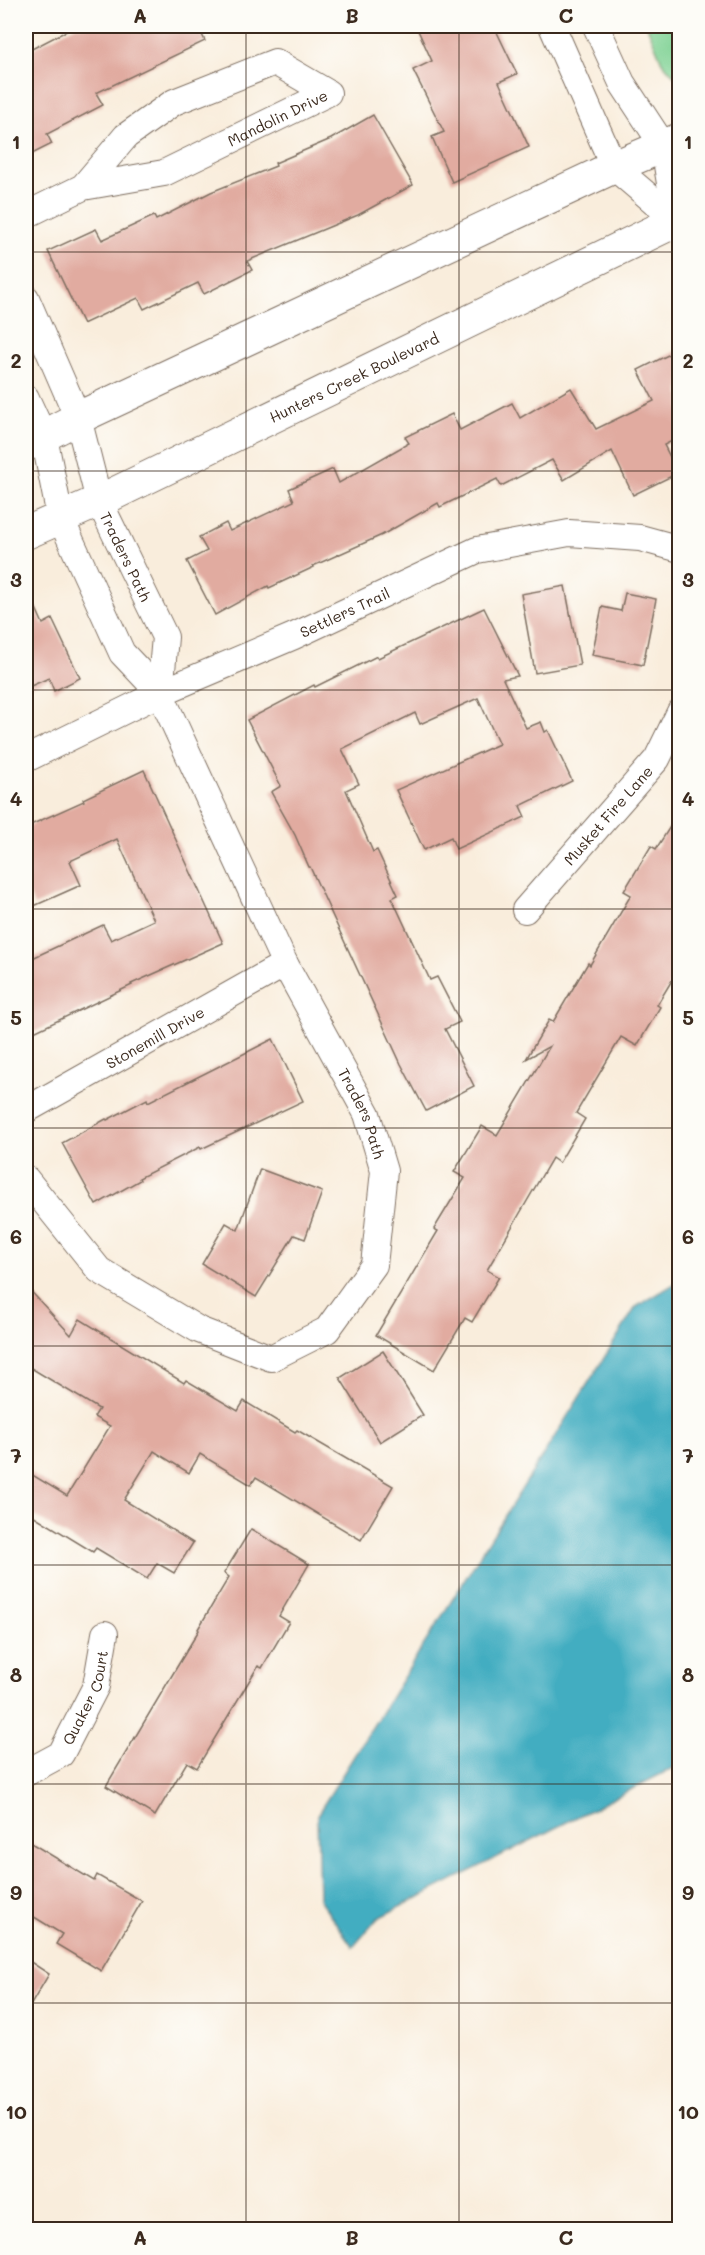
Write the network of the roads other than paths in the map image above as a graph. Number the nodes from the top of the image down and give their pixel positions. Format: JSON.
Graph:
{"nodes":[{"id":1,"x":552,"y":26,"type":"edge"},
{"id":2,"x":596,"y":26,"type":"edge"},
{"id":3,"x":672,"y":143,"type":"edge"},
{"id":4,"x":614,"y":167,"type":"junction"},
{"id":5,"x":83,"y":187,"type":"junction"},
{"id":6,"x":26,"y":215,"type":"edge"},
{"id":7,"x":678,"y":219,"type":"edge"},
{"id":8,"x":26,"y":298,"type":"edge"},
{"id":9,"x":26,"y":398,"type":"edge"},
{"id":10,"x":78,"y":418,"type":"junction"},
{"id":11,"x":35,"y":441,"type":"edge"},
{"id":12,"x":99,"y":501,"type":"junction"},
{"id":13,"x":60,"y":517,"type":"junction"},
{"id":14,"x":26,"y":533,"type":"edge"},
{"id":15,"x":680,"y":549,"type":"edge"},
{"id":16,"x":160,"y":693,"type":"junction"},
{"id":17,"x":680,"y":712,"type":"edge"},
{"id":18,"x":26,"y":759,"type":"edge"},
{"id":19,"x":525,"y":910,"type":"dead end"},
{"id":20,"x":285,"y":964,"type":"junction"},
{"id":21,"x":26,"y":1110,"type":"edge"},
{"id":22,"x":26,"y":1179,"type":"edge"},
{"id":23,"x":105,"y":1634,"type":"dead end"},
{"id":24,"x":26,"y":1773,"type":"edge"}],
"edges":[{"from":1,"to":4,"type":"street"},
{"from":2,"to":3,"type":"street"},
{"from":3,"to":4,"type":"street"},
{"from":3,"to":7,"type":"street"},
{"from":4,"to":7,"type":"street"},
{"from":4,"to":10,"type":"street"},
{"from":5,"to":5,"type":"street","name":"Mandolin Drive"},
{"from":5,"to":6,"type":"street","name":"Mandolin Drive"},
{"from":7,"to":12,"type":"street","name":"Hunters Creek Boulevard"},
{"from":8,"to":10,"type":"street","name":"Traders Path"},
{"from":9,"to":11,"type":"street","name":"Traders Path"},
{"from":10,"to":11,"type":"street"},
{"from":10,"to":12,"type":"street","name":"Traders Path"},
{"from":11,"to":13,"type":"street","name":"Traders Path"},
{"from":12,"to":13,"type":"street","name":"Hunters Creek Boulevard"},
{"from":12,"to":16,"type":"street","name":"Traders Path"},
{"from":13,"to":14,"type":"street","name":"Hunters Creek Boulevard"},
{"from":13,"to":16,"type":"street","name":"Traders Path"},
{"from":15,"to":16,"type":"street","name":"Settlers Trail"},
{"from":16,"to":18,"type":"street","name":"Settlers Trail"},
{"from":16,"to":20,"type":"street","name":"Traders Path"},
{"from":17,"to":19,"type":"street","name":"Musket Fire Lane"},
{"from":20,"to":21,"type":"street","name":"Stonemill Drive"},
{"from":20,"to":22,"type":"street","name":"Traders Path"},
{"from":23,"to":24,"type":"street","name":"Quaker Court"}]}
